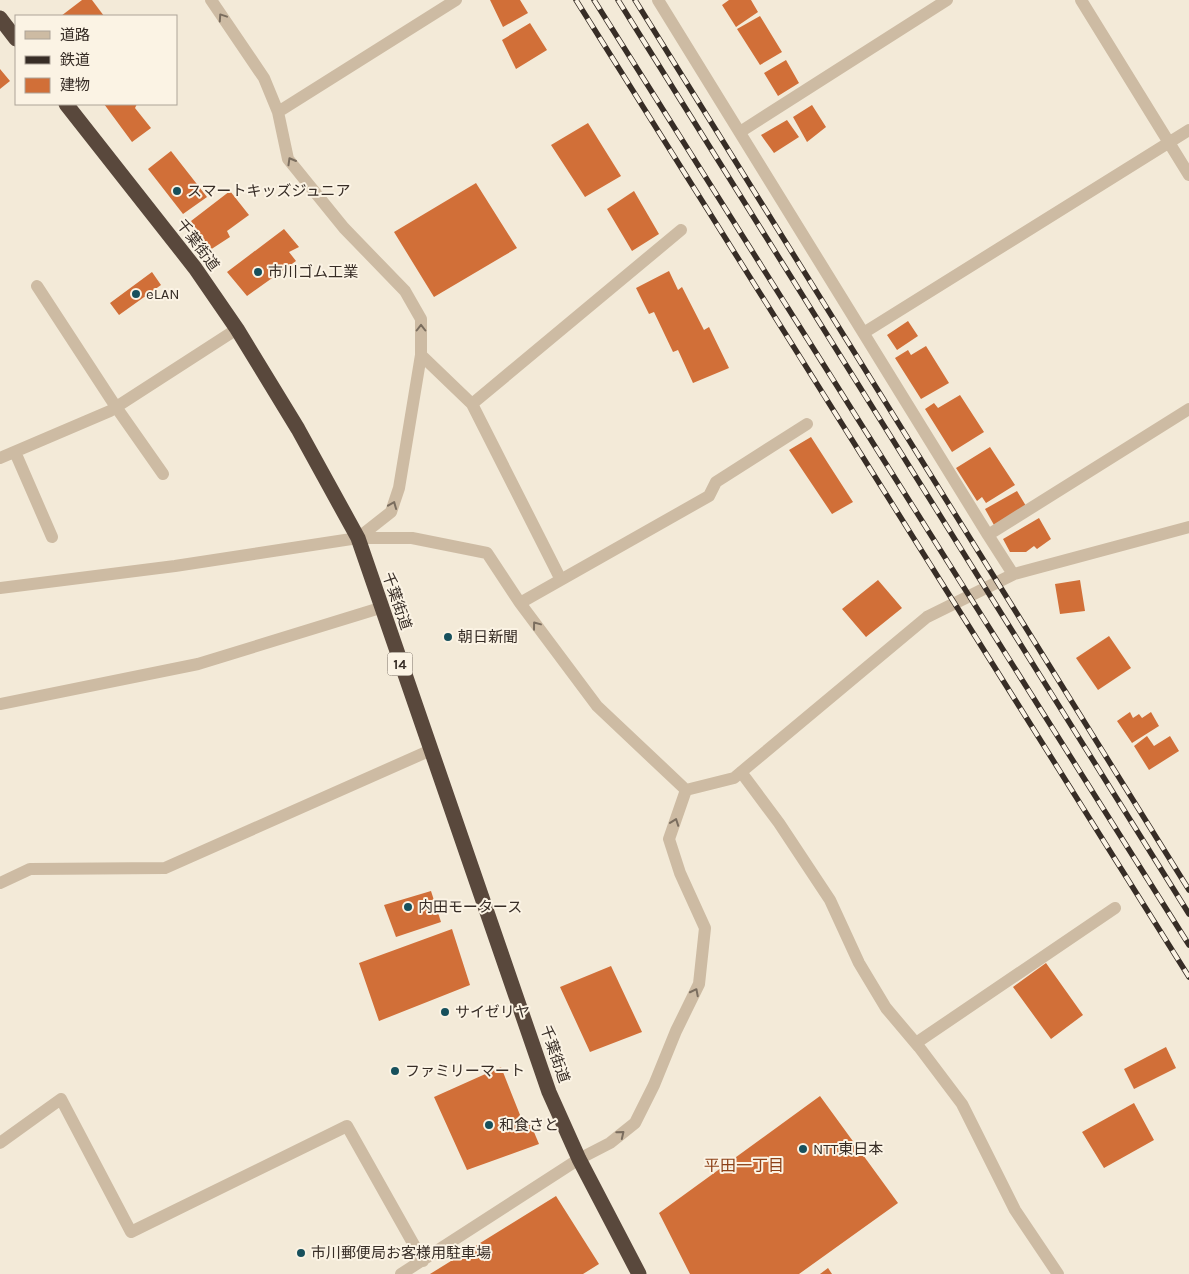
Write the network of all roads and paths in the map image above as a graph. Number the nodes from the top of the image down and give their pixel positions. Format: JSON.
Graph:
{"nodes":[{"id":1,"x":211,"y":0,"type":"edge"},
{"id":2,"x":456,"y":0,"type":"edge"},
{"id":3,"x":658,"y":0,"type":"edge"},
{"id":4,"x":947,"y":0,"type":"edge"},
{"id":5,"x":1081,"y":0,"type":"edge"},
{"id":6,"x":0,"y":18,"type":"edge"},
{"id":7,"x":15,"y":38,"type":"edge"},
{"id":8,"x":67,"y":105,"type":"edge"},
{"id":9,"x":278,"y":112,"type":"junction"},
{"id":10,"x":1189,"y":130,"type":"edge"},
{"id":11,"x":740,"y":132,"type":"junction"},
{"id":12,"x":1169,"y":143,"type":"junction"},
{"id":13,"x":1189,"y":175,"type":"edge"},
{"id":14,"x":682,"y":230,"type":"dead end"},
{"id":15,"x":37,"y":286,"type":"dead end"},
{"id":16,"x":237,"y":329,"type":"junction"},
{"id":17,"x":864,"y":332,"type":"junction"},
{"id":18,"x":420,"y":355,"type":"junction"},
{"id":19,"x":472,"y":404,"type":"junction"},
{"id":20,"x":116,"y":407,"type":"junction"},
{"id":21,"x":1189,"y":409,"type":"edge"},
{"id":22,"x":807,"y":424,"type":"dead end"},
{"id":23,"x":15,"y":452,"type":"junction"},
{"id":24,"x":0,"y":458,"type":"edge"},
{"id":25,"x":163,"y":474,"type":"dead end"},
{"id":26,"x":1189,"y":527,"type":"edge"},
{"id":27,"x":988,"y":535,"type":"junction"},
{"id":28,"x":52,"y":537,"type":"dead end"},
{"id":29,"x":358,"y":538,"type":"junction"},
{"id":30,"x":1013,"y":574,"type":"junction"},
{"id":31,"x":560,"y":578,"type":"junction"},
{"id":32,"x":0,"y":588,"type":"edge"},
{"id":33,"x":520,"y":603,"type":"junction"},
{"id":34,"x":380,"y":608,"type":"junction"},
{"id":35,"x":0,"y":704,"type":"edge"},
{"id":36,"x":430,"y":750,"type":"junction"},
{"id":37,"x":742,"y":772,"type":"junction"},
{"id":38,"x":686,"y":790,"type":"junction"},
{"id":39,"x":0,"y":883,"type":"edge"},
{"id":40,"x":1115,"y":908,"type":"dead end"},
{"id":41,"x":916,"y":1043,"type":"junction"},
{"id":42,"x":0,"y":1143,"type":"edge"},
{"id":43,"x":579,"y":1159,"type":"junction"},
{"id":44,"x":423,"y":1261,"type":"junction"},
{"id":45,"x":401,"y":1274,"type":"edge"},
{"id":46,"x":639,"y":1274,"type":"edge"},
{"id":47,"x":1058,"y":1274,"type":"edge"}],
"edges":[{"from":9,"to":1,"type":"street","one_way":true},
{"from":2,"to":9,"type":"street"},
{"from":3,"to":11,"type":"street"},
{"from":4,"to":11,"type":"street"},
{"from":5,"to":12,"type":"street"},
{"from":6,"to":7,"type":"highway"},
{"from":8,"to":16,"type":"highway","name":"千葉街道","number":"14"},
{"from":18,"to":9,"type":"street","one_way":true},
{"from":10,"to":12,"type":"street"},
{"from":11,"to":17,"type":"street"},
{"from":12,"to":13,"type":"street"},
{"from":12,"to":17,"type":"street"},
{"from":14,"to":19,"type":"street"},
{"from":15,"to":20,"type":"street"},
{"from":16,"to":20,"type":"street"},
{"from":16,"to":29,"type":"highway","name":"千葉街道","number":"14"},
{"from":17,"to":27,"type":"street"},
{"from":18,"to":19,"type":"street"},
{"from":29,"to":18,"type":"street","one_way":true},
{"from":19,"to":31,"type":"street"},
{"from":20,"to":23,"type":"street"},
{"from":20,"to":25,"type":"street"},
{"from":21,"to":27,"type":"street"},
{"from":22,"to":31,"type":"street"},
{"from":23,"to":24,"type":"street"},
{"from":23,"to":28,"type":"street"},
{"from":26,"to":30,"type":"street"},
{"from":27,"to":30,"type":"street"},
{"from":29,"to":32,"type":"street"},
{"from":29,"to":33,"type":"street"},
{"from":29,"to":34,"type":"highway","name":"千葉街道","number":"14"},
{"from":30,"to":37,"type":"street"},
{"from":31,"to":33,"type":"street"},
{"from":38,"to":33,"type":"street","one_way":true},
{"from":34,"to":35,"type":"street"},
{"from":34,"to":36,"type":"highway","name":"千葉街道","number":"14"},
{"from":36,"to":39,"type":"street"},
{"from":36,"to":43,"type":"highway","name":"千葉街道","number":"14"},
{"from":37,"to":38,"type":"street"},
{"from":37,"to":41,"type":"street"},
{"from":43,"to":38,"type":"street","one_way":true},
{"from":40,"to":41,"type":"street"},
{"from":41,"to":47,"type":"street"},
{"from":42,"to":44,"type":"street"},
{"from":43,"to":44,"type":"street"},
{"from":43,"to":46,"type":"highway","name":"千葉街道","number":"14"},
{"from":44,"to":45,"type":"street"}]}
